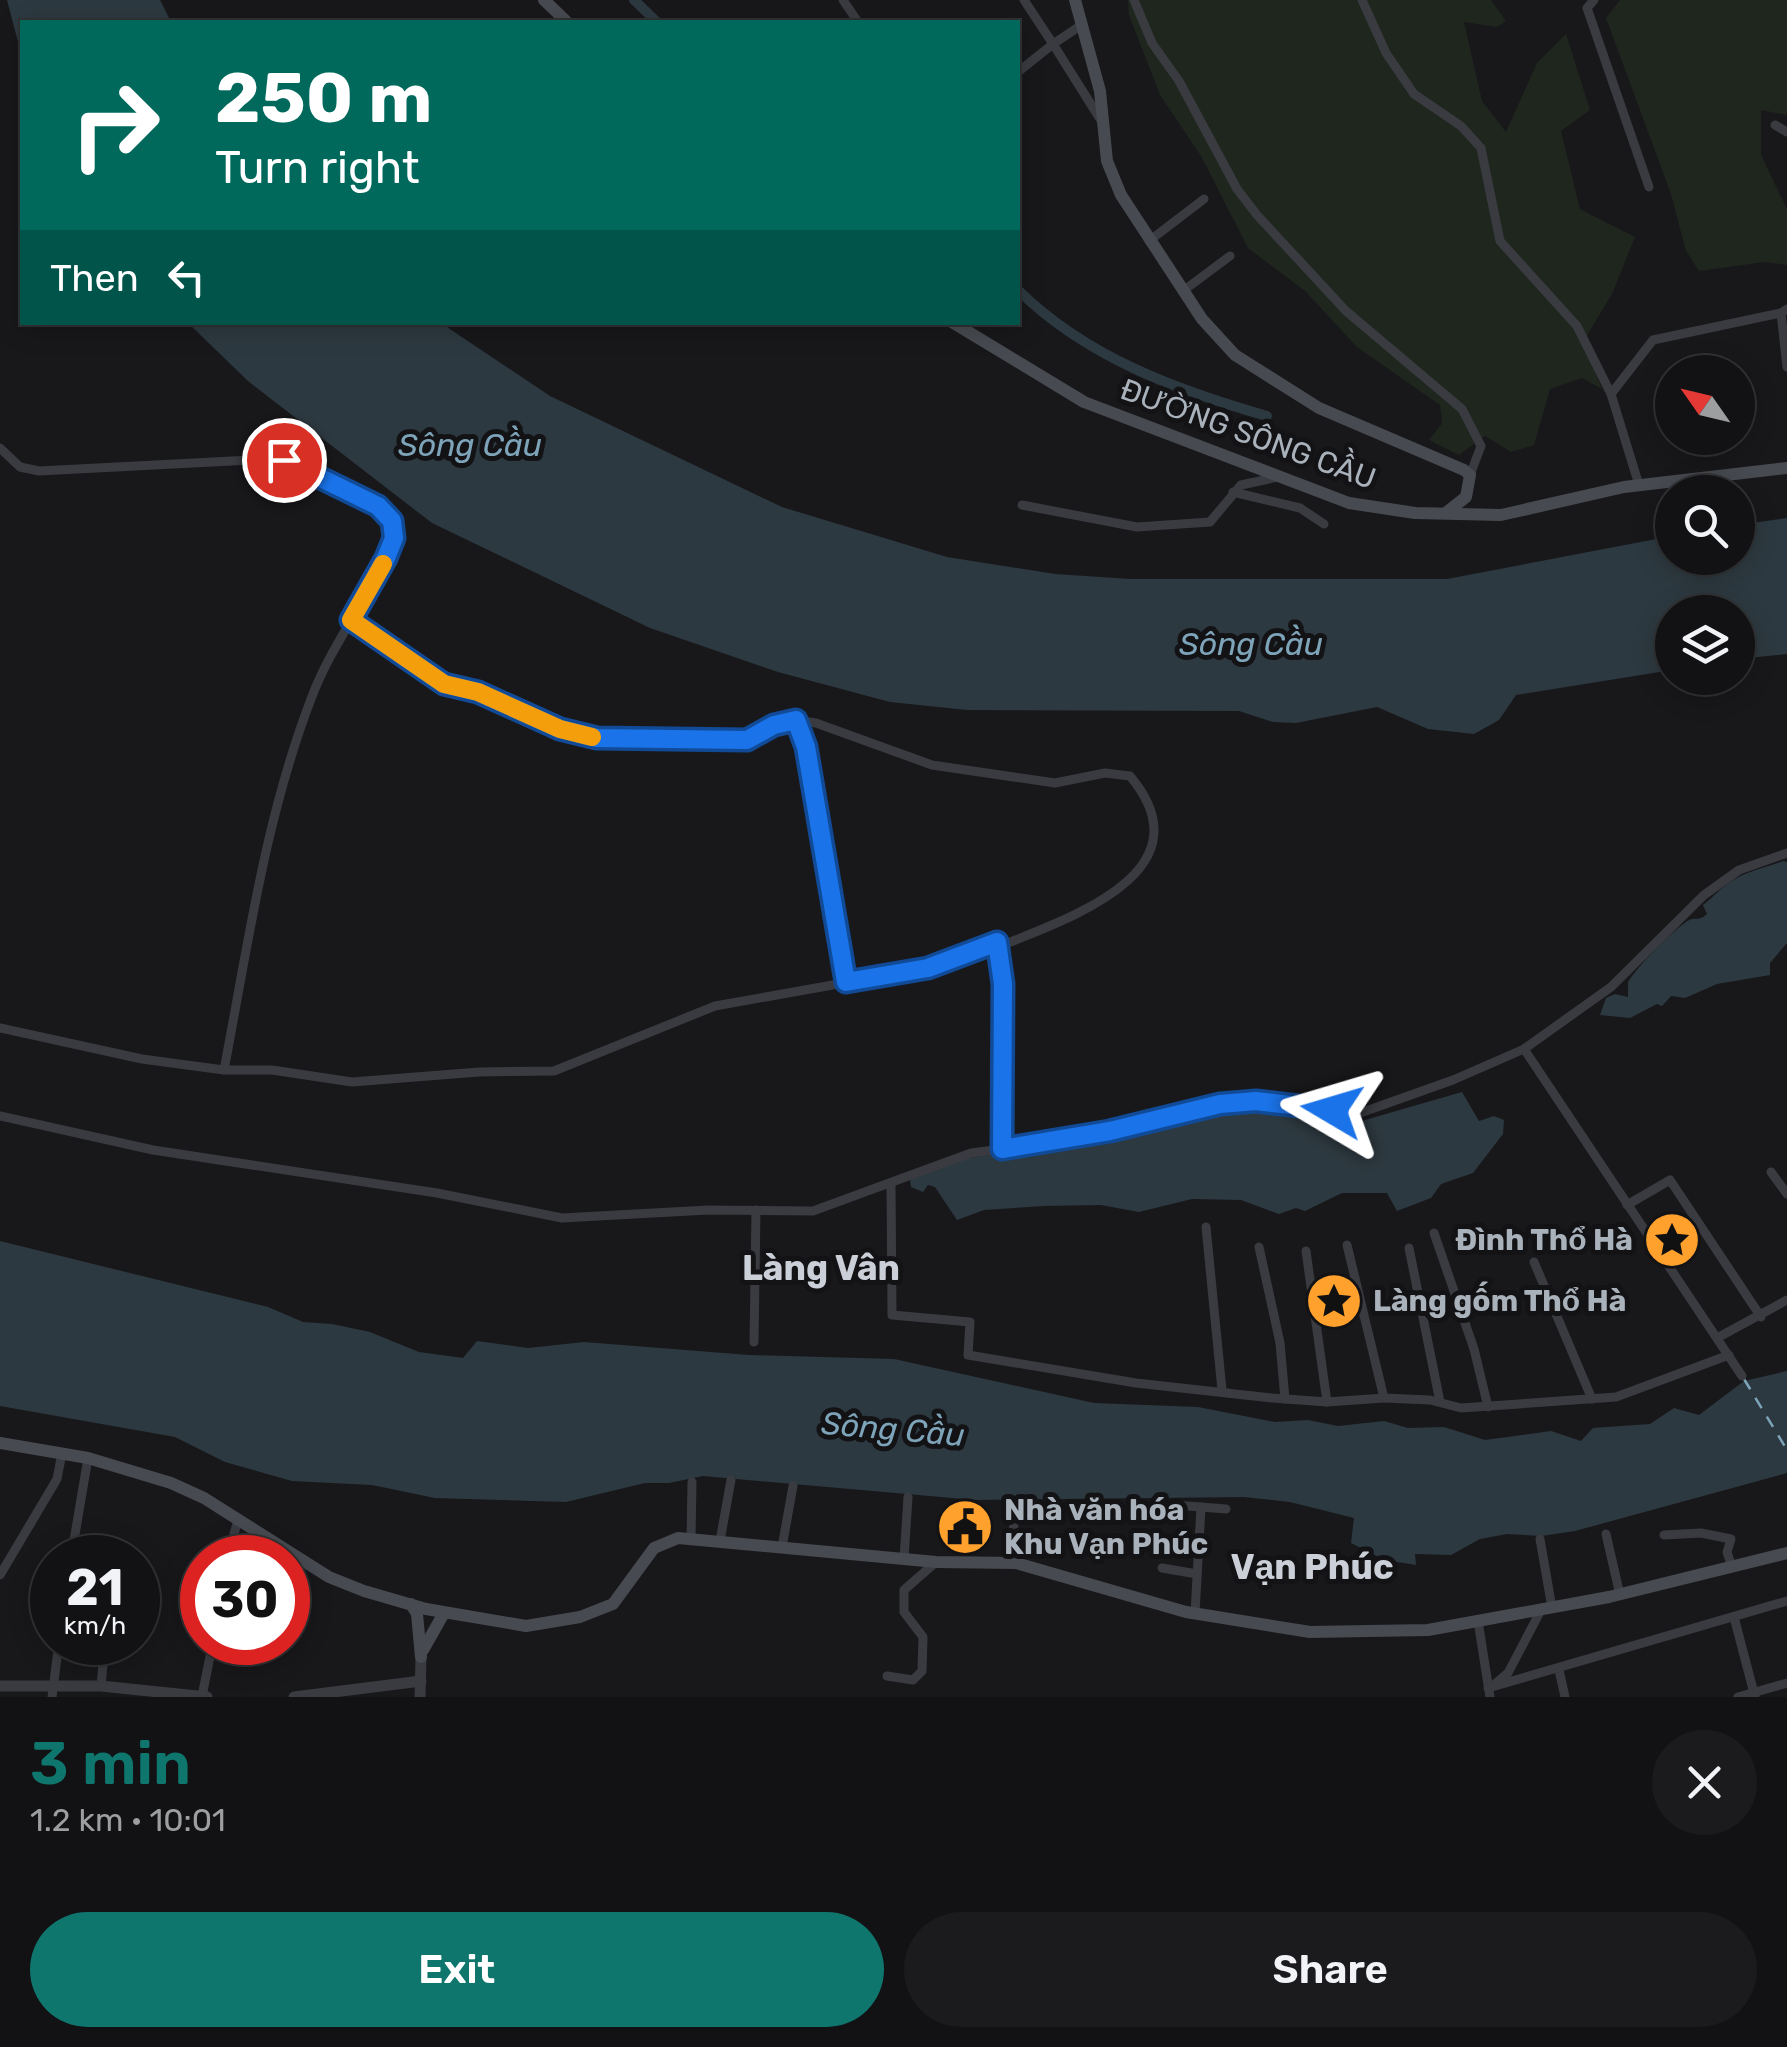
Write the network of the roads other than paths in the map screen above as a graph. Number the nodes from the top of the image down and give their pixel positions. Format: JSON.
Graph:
{"nodes":[{"id":1,"x":544,"y":0,"type":"edge"},
{"id":2,"x":1024,"y":0,"type":"edge"},
{"id":3,"x":1074,"y":0,"type":"edge"},
{"id":4,"x":1134,"y":0,"type":"edge"},
{"id":5,"x":1362,"y":0,"type":"edge"},
{"id":6,"x":1594,"y":0,"type":"edge"},
{"id":7,"x":565,"y":20,"type":"edge"},
{"id":8,"x":1080,"y":26,"type":"junction"},
{"id":9,"x":1053,"y":44,"type":"junction"},
{"id":10,"x":1020,"y":70,"type":"edge"},
{"id":11,"x":1103,"y":124,"type":"junction"},
{"id":12,"x":1775,"y":125,"type":"dead end"},
{"id":13,"x":1787,"y":132,"type":"edge"},
{"id":14,"x":1648,"y":188,"type":"dead end"},
{"id":15,"x":1204,"y":199,"type":"dead end"},
{"id":16,"x":1149,"y":242,"type":"junction"},
{"id":17,"x":1230,"y":256,"type":"dead end"},
{"id":18,"x":1183,"y":291,"type":"junction"},
{"id":19,"x":1784,"y":311,"type":"edge"},
{"id":20,"x":957,"y":325,"type":"edge"},
{"id":21,"x":1787,"y":366,"type":"edge"},
{"id":22,"x":1611,"y":394,"type":"junction"},
{"id":23,"x":0,"y":448,"type":"edge"},
{"id":24,"x":1787,"y":468,"type":"edge"},
{"id":25,"x":1470,"y":475,"type":"junction"},
{"id":26,"x":1278,"y":477,"type":"junction"},
{"id":27,"x":1638,"y":485,"type":"junction"},
{"id":28,"x":1234,"y":492,"type":"junction"},
{"id":29,"x":1022,"y":505,"type":"dead end"},
{"id":30,"x":1444,"y":514,"type":"junction"},
{"id":31,"x":1324,"y":524,"type":"dead end"},
{"id":32,"x":351,"y":620,"type":"junction"},
{"id":33,"x":796,"y":720,"type":"junction"},
{"id":34,"x":1787,"y":853,"type":"edge"},
{"id":35,"x":998,"y":946,"type":"junction"},
{"id":36,"x":846,"y":982,"type":"junction"},
{"id":37,"x":0,"y":1028,"type":"edge"},
{"id":38,"x":1524,"y":1049,"type":"junction"},
{"id":39,"x":224,"y":1070,"type":"junction"},
{"id":40,"x":0,"y":1116,"type":"edge"},
{"id":41,"x":1002,"y":1149,"type":"junction"},
{"id":42,"x":1771,"y":1172,"type":"dead end"},
{"id":43,"x":891,"y":1183,"type":"junction"},
{"id":44,"x":1787,"y":1194,"type":"edge"},
{"id":45,"x":1628,"y":1205,"type":"junction"},
{"id":46,"x":756,"y":1210,"type":"junction"},
{"id":47,"x":1206,"y":1227,"type":"dead end"},
{"id":48,"x":1434,"y":1233,"type":"dead end"},
{"id":49,"x":1347,"y":1245,"type":"dead end"},
{"id":50,"x":1259,"y":1247,"type":"dead end"},
{"id":51,"x":1409,"y":1248,"type":"dead end"},
{"id":52,"x":1306,"y":1251,"type":"dead end"},
{"id":53,"x":1534,"y":1262,"type":"dead end"},
{"id":54,"x":1786,"y":1303,"type":"edge"},
{"id":55,"x":1761,"y":1317,"type":"junction"},
{"id":56,"x":1716,"y":1338,"type":"junction"},
{"id":57,"x":754,"y":1342,"type":"dead end"},
{"id":58,"x":1728,"y":1355,"type":"junction"},
{"id":59,"x":1742,"y":1376,"type":"dead end"},
{"id":60,"x":1222,"y":1390,"type":"junction"},
{"id":61,"x":1384,"y":1398,"type":"junction"},
{"id":62,"x":1285,"y":1399,"type":"junction"},
{"id":63,"x":1592,"y":1399,"type":"junction"},
{"id":64,"x":1328,"y":1402,"type":"junction"},
{"id":65,"x":1440,"y":1402,"type":"junction"},
{"id":66,"x":1488,"y":1406,"type":"junction"},
{"id":67,"x":0,"y":1443,"type":"edge"},
{"id":68,"x":62,"y":1452,"type":"junction"},
{"id":69,"x":88,"y":1458,"type":"junction"},
{"id":70,"x":731,"y":1480,"type":"dead end"},
{"id":71,"x":692,"y":1482,"type":"dead end"},
{"id":72,"x":793,"y":1486,"type":"dead end"},
{"id":73,"x":908,"y":1497,"type":"dead end"},
{"id":74,"x":1018,"y":1504,"type":"dead end"},
{"id":75,"x":1174,"y":1506,"type":"dead end"},
{"id":76,"x":1201,"y":1507,"type":"junction"},
{"id":77,"x":1226,"y":1509,"type":"dead end"},
{"id":78,"x":238,"y":1520,"type":"junction"},
{"id":79,"x":1606,"y":1534,"type":"dead end"},
{"id":80,"x":75,"y":1535,"type":"edge"},
{"id":81,"x":234,"y":1535,"type":"edge"},
{"id":82,"x":1664,"y":1535,"type":"dead end"},
{"id":83,"x":691,"y":1539,"type":"junction"},
{"id":84,"x":1540,"y":1539,"type":"dead end"},
{"id":85,"x":720,"y":1541,"type":"junction"},
{"id":86,"x":782,"y":1547,"type":"junction"},
{"id":87,"x":1787,"y":1554,"type":"edge"},
{"id":88,"x":904,"y":1559,"type":"junction"},
{"id":89,"x":936,"y":1562,"type":"junction"},
{"id":90,"x":1007,"y":1562,"type":"junction"},
{"id":91,"x":1732,"y":1567,"type":"junction"},
{"id":92,"x":1162,"y":1568,"type":"dead end"},
{"id":93,"x":1197,"y":1574,"type":"junction"},
{"id":94,"x":0,"y":1575,"type":"edge"},
{"id":95,"x":1620,"y":1594,"type":"junction"},
{"id":96,"x":1787,"y":1601,"type":"edge"},
{"id":97,"x":411,"y":1604,"type":"junction"},
{"id":98,"x":1546,"y":1609,"type":"junction"},
{"id":99,"x":444,"y":1613,"type":"junction"},
{"id":100,"x":1195,"y":1613,"type":"junction"},
{"id":101,"x":1517,"y":1614,"type":"junction"},
{"id":102,"x":1734,"y":1617,"type":"junction"},
{"id":103,"x":1478,"y":1622,"type":"junction"},
{"id":104,"x":1530,"y":1629,"type":"junction"},
{"id":105,"x":422,"y":1657,"type":"junction"},
{"id":106,"x":56,"y":1665,"type":"edge"},
{"id":107,"x":103,"y":1665,"type":"edge"},
{"id":108,"x":209,"y":1665,"type":"edge"},
{"id":109,"x":1559,"y":1670,"type":"junction"},
{"id":110,"x":886,"y":1676,"type":"dead end"},
{"id":111,"x":421,"y":1681,"type":"junction"},
{"id":112,"x":1787,"y":1683,"type":"edge"},
{"id":113,"x":0,"y":1686,"type":"edge"},
{"id":114,"x":102,"y":1686,"type":"junction"},
{"id":115,"x":53,"y":1691,"type":"edge"},
{"id":116,"x":1489,"y":1693,"type":"edge"},
{"id":117,"x":1756,"y":1694,"type":"edge"},
{"id":118,"x":204,"y":1696,"type":"edge"},
{"id":119,"x":294,"y":1697,"type":"edge"},
{"id":120,"x":420,"y":1697,"type":"edge"},
{"id":121,"x":1565,"y":1697,"type":"edge"},
{"id":122,"x":1738,"y":1697,"type":"edge"}],
"edges":[{"from":1,"to":7,"type":"main road"},
{"from":2,"to":9,"type":"street"},
{"from":3,"to":8,"type":"main road"},
{"from":4,"to":25,"type":"street"},
{"from":5,"to":22,"type":"street"},
{"from":6,"to":14,"type":"street"},
{"from":8,"to":9,"type":"street"},
{"from":8,"to":11,"type":"main road"},
{"from":9,"to":10,"type":"street"},
{"from":9,"to":11,"type":"street"},
{"from":11,"to":16,"type":"main road"},
{"from":12,"to":13,"type":"street"},
{"from":15,"to":16,"type":"street"},
{"from":16,"to":18,"type":"main road"},
{"from":17,"to":18,"type":"street"},
{"from":18,"to":25,"type":"main road"},
{"from":19,"to":21,"type":"street"},
{"from":19,"to":22,"type":"street"},
{"from":20,"to":26,"type":"main road","name":"ĐƯỜNG SÔNG CẦU"},
{"from":22,"to":27,"type":"street"},
{"from":23,"to":32,"type":"street"},
{"from":24,"to":27,"type":"main road","name":"ĐƯỜNG SÔNG CẦU"},
{"from":25,"to":30,"type":"main road"},
{"from":26,"to":28,"type":"street"},
{"from":26,"to":30,"type":"main road","name":"ĐƯỜNG SÔNG CẦU"},
{"from":27,"to":30,"type":"main road","name":"ĐƯỜNG SÔNG CẦU"},
{"from":28,"to":29,"type":"street"},
{"from":28,"to":31,"type":"street"},
{"from":32,"to":33,"type":"street"},
{"from":32,"to":39,"type":"street"},
{"from":33,"to":35,"type":"street"},
{"from":33,"to":36,"type":"street"},
{"from":34,"to":38,"type":"street"},
{"from":35,"to":36,"type":"street"},
{"from":35,"to":41,"type":"street"},
{"from":36,"to":39,"type":"street"},
{"from":37,"to":39,"type":"street"},
{"from":38,"to":41,"type":"street"},
{"from":38,"to":45,"type":"street"},
{"from":40,"to":46,"type":"street"},
{"from":41,"to":43,"type":"street"},
{"from":42,"to":44,"type":"street"},
{"from":43,"to":46,"type":"street"},
{"from":43,"to":60,"type":"street"},
{"from":45,"to":55,"type":"street"},
{"from":45,"to":56,"type":"street"},
{"from":46,"to":57,"type":"street"},
{"from":47,"to":60,"type":"street"},
{"from":48,"to":66,"type":"street"},
{"from":49,"to":61,"type":"street"},
{"from":50,"to":62,"type":"street"},
{"from":51,"to":65,"type":"street"},
{"from":52,"to":64,"type":"street"},
{"from":53,"to":63,"type":"street"},
{"from":54,"to":55,"type":"street"},
{"from":55,"to":56,"type":"street"},
{"from":56,"to":58,"type":"street"},
{"from":58,"to":59,"type":"street"},
{"from":58,"to":63,"type":"street"},
{"from":60,"to":62,"type":"street"},
{"from":61,"to":64,"type":"street"},
{"from":61,"to":65,"type":"street"},
{"from":62,"to":64,"type":"street"},
{"from":63,"to":66,"type":"street"},
{"from":65,"to":66,"type":"street"},
{"from":67,"to":68,"type":"main road"},
{"from":68,"to":69,"type":"main road"},
{"from":68,"to":94,"type":"street"},
{"from":69,"to":78,"type":"main road"},
{"from":69,"to":80,"type":"street"},
{"from":70,"to":85,"type":"street"},
{"from":71,"to":83,"type":"street"},
{"from":72,"to":86,"type":"street"},
{"from":73,"to":88,"type":"street"},
{"from":74,"to":90,"type":"street"},
{"from":75,"to":76,"type":"street"},
{"from":76,"to":77,"type":"street"},
{"from":76,"to":93,"type":"street"},
{"from":78,"to":81,"type":"street"},
{"from":78,"to":97,"type":"main road"},
{"from":79,"to":95,"type":"street"},
{"from":82,"to":91,"type":"street"},
{"from":83,"to":85,"type":"main road"},
{"from":83,"to":99,"type":"main road"},
{"from":84,"to":98,"type":"street"},
{"from":85,"to":86,"type":"main road"},
{"from":86,"to":88,"type":"main road"},
{"from":87,"to":91,"type":"main road"},
{"from":88,"to":89,"type":"main road"},
{"from":89,"to":90,"type":"main road"},
{"from":89,"to":110,"type":"street"},
{"from":90,"to":100,"type":"main road"},
{"from":91,"to":95,"type":"main road"},
{"from":92,"to":93,"type":"street"},
{"from":93,"to":100,"type":"street"},
{"from":95,"to":98,"type":"main road"},
{"from":96,"to":102,"type":"street"},
{"from":97,"to":99,"type":"main road"},
{"from":97,"to":105,"type":"main road"},
{"from":98,"to":101,"type":"main road"},
{"from":98,"to":104,"type":"street"},
{"from":99,"to":105,"type":"main road"},
{"from":100,"to":103,"type":"main road"},
{"from":101,"to":103,"type":"main road"},
{"from":101,"to":104,"type":"street"},
{"from":102,"to":109,"type":"street"},
{"from":102,"to":117,"type":"street"},
{"from":103,"to":116,"type":"street"},
{"from":104,"to":116,"type":"street"},
{"from":105,"to":111,"type":"street"},
{"from":106,"to":115,"type":"street"},
{"from":107,"to":114,"type":"street"},
{"from":108,"to":118,"type":"street"},
{"from":109,"to":116,"type":"street"},
{"from":109,"to":121,"type":"street"},
{"from":111,"to":119,"type":"street"},
{"from":111,"to":120,"type":"street"},
{"from":112,"to":117,"type":"street"},
{"from":113,"to":115,"type":"street"},
{"from":114,"to":115,"type":"street"},
{"from":114,"to":118,"type":"street"},
{"from":117,"to":122,"type":"street"}]}
